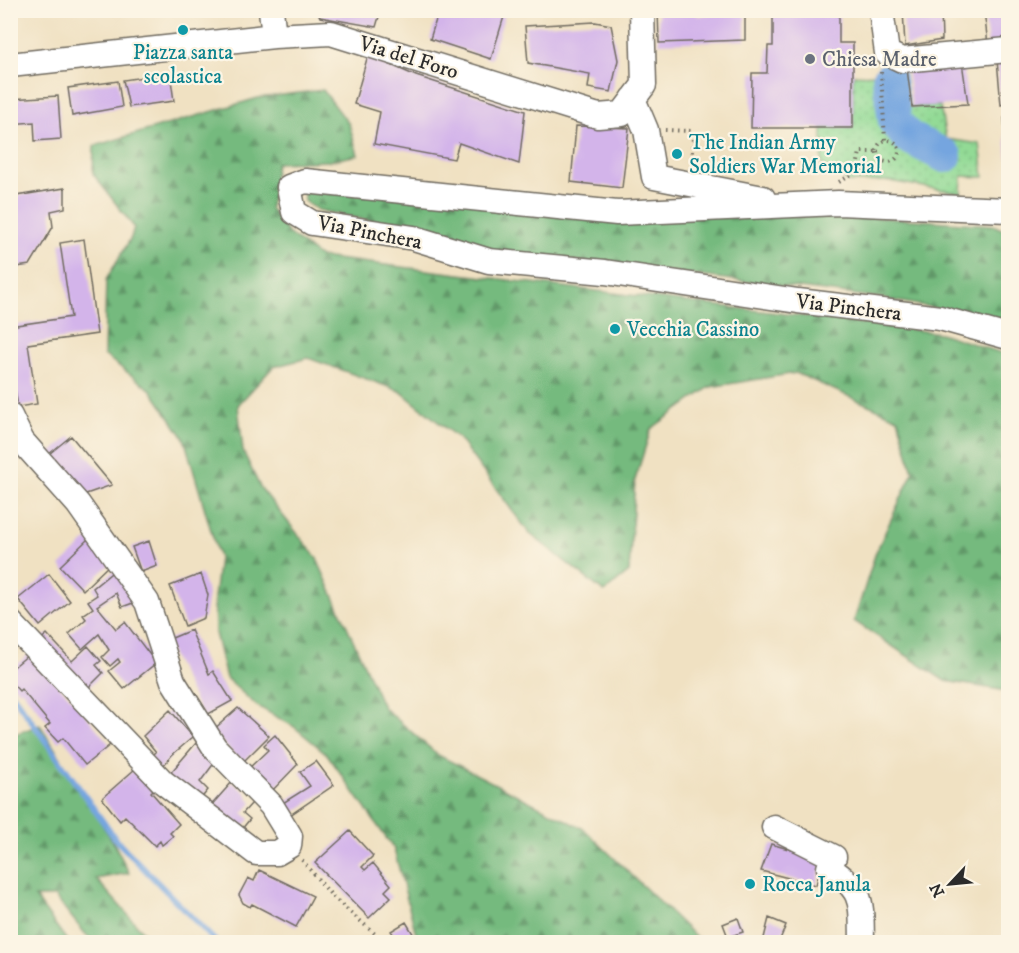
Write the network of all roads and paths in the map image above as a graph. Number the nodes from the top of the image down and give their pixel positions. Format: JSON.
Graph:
{"nodes":[{"id":1,"x":270,"y":10,"type":"edge"},
{"id":2,"x":642,"y":10,"type":"edge"},
{"id":3,"x":881,"y":10,"type":"edge"},
{"id":4,"x":274,"y":36,"type":"junction"},
{"id":5,"x":1008,"y":50,"type":"edge"},
{"id":6,"x":10,"y":64,"type":"edge"},
{"id":7,"x":881,"y":86,"type":"dead end"},
{"id":8,"x":633,"y":99,"type":"junction"},
{"id":9,"x":646,"y":130,"type":"junction"},
{"id":10,"x":885,"y":140,"type":"junction"},
{"id":11,"x":876,"y":152,"type":"junction"},
{"id":12,"x":728,"y":173,"type":"dead end"},
{"id":13,"x":837,"y":184,"type":"dead end"},
{"id":14,"x":796,"y":206,"type":"junction"},
{"id":15,"x":1008,"y":210,"type":"edge"},
{"id":16,"x":1008,"y":337,"type":"edge"},
{"id":17,"x":10,"y":416,"type":"edge"},
{"id":18,"x":16,"y":446,"type":"edge"},
{"id":19,"x":10,"y":622,"type":"edge"},
{"id":20,"x":774,"y":827,"type":"dead end"},
{"id":21,"x":290,"y":846,"type":"junction"},
{"id":22,"x":384,"y":942,"type":"edge"},
{"id":23,"x":862,"y":942,"type":"edge"}],
"edges":[{"from":1,"to":4,"type":"street"},
{"from":2,"to":8,"type":"street"},
{"from":3,"to":5,"type":"street"},
{"from":4,"to":6,"type":"street","name":"Via del Foro"},
{"from":4,"to":8,"type":"street","name":"Via del Foro"},
{"from":7,"to":10,"type":"path"},
{"from":8,"to":9,"type":"street"},
{"from":9,"to":12,"type":"path"},
{"from":9,"to":14,"type":"street"},
{"from":10,"to":11,"type":"path"},
{"from":10,"to":11,"type":"path"},
{"from":11,"to":13,"type":"path"},
{"from":14,"to":15,"type":"street","name":"Via Pinchera"},
{"from":14,"to":16,"type":"street","name":"Via Pinchera"},
{"from":17,"to":18,"type":"street"},
{"from":18,"to":21,"type":"street"},
{"from":19,"to":21,"type":"street"},
{"from":20,"to":23,"type":"street"},
{"from":21,"to":22,"type":"path"}]}
